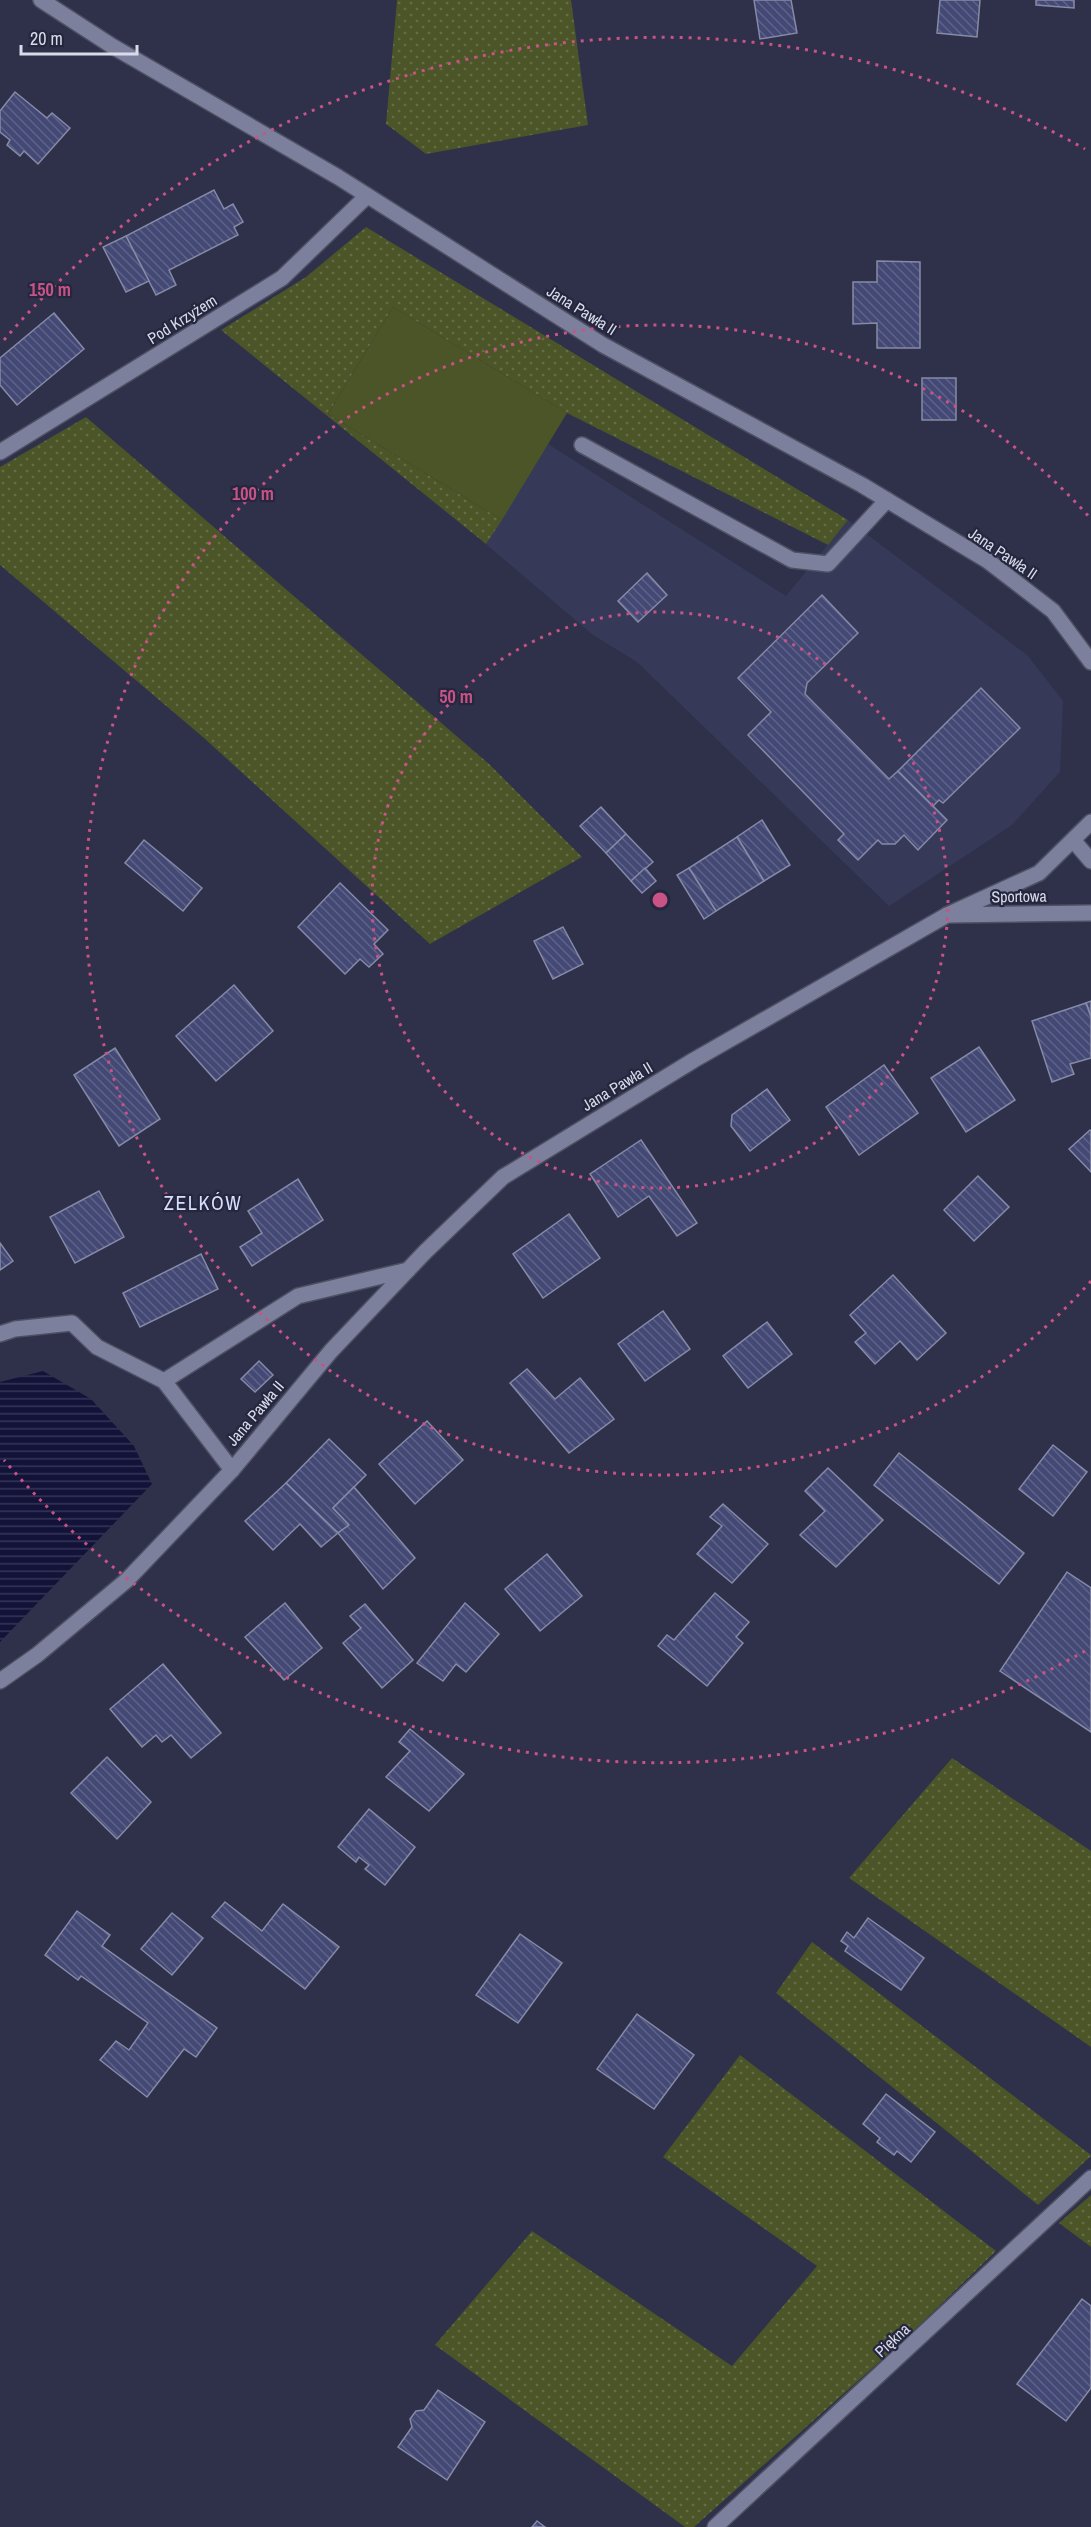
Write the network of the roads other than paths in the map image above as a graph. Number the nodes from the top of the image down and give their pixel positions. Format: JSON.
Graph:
{"nodes":[{"id":1,"x":41,"y":0,"type":"edge"},
{"id":2,"x":368,"y":196,"type":"junction"},
{"id":3,"x":582,"y":445,"type":"dead end"},
{"id":4,"x":0,"y":452,"type":"edge"},
{"id":5,"x":887,"y":500,"type":"junction"},
{"id":6,"x":1091,"y":662,"type":"edge"},
{"id":7,"x":1091,"y":822,"type":"edge"},
{"id":8,"x":1073,"y":840,"type":"junction"},
{"id":9,"x":1091,"y":861,"type":"edge"},
{"id":10,"x":1091,"y":913,"type":"edge"},
{"id":11,"x":947,"y":915,"type":"junction"},
{"id":12,"x":408,"y":1270,"type":"junction"},
{"id":13,"x":0,"y":1334,"type":"edge"},
{"id":14,"x":164,"y":1381,"type":"junction"},
{"id":15,"x":232,"y":1470,"type":"junction"},
{"id":16,"x":0,"y":1680,"type":"edge"},
{"id":17,"x":1091,"y":2178,"type":"edge"},
{"id":18,"x":715,"y":2527,"type":"edge"}],
"edges":[{"from":1,"to":2,"type":"street","name":"Jana Pawła II"},
{"from":2,"to":4,"type":"street","name":"Pod Krzyżem"},
{"from":2,"to":5,"type":"street","name":"Jana Pawła II"},
{"from":3,"to":5,"type":"street"},
{"from":5,"to":6,"type":"street","name":"Jana Pawła II"},
{"from":7,"to":8,"type":"street","name":"Jana Pawła II"},
{"from":8,"to":9,"type":"street"},
{"from":8,"to":11,"type":"street","name":"Jana Pawła II"},
{"from":10,"to":11,"type":"street","name":"Sportowa"},
{"from":11,"to":12,"type":"street","name":"Jana Pawła II"},
{"from":12,"to":14,"type":"street"},
{"from":12,"to":15,"type":"street","name":"Jana Pawła II"},
{"from":13,"to":14,"type":"street","name":"Jana Pawła II"},
{"from":14,"to":15,"type":"street","name":"Jana Pawła II"},
{"from":15,"to":16,"type":"street","name":"Jana Pawła II"},
{"from":17,"to":18,"type":"street","name":"Piękna"}]}
